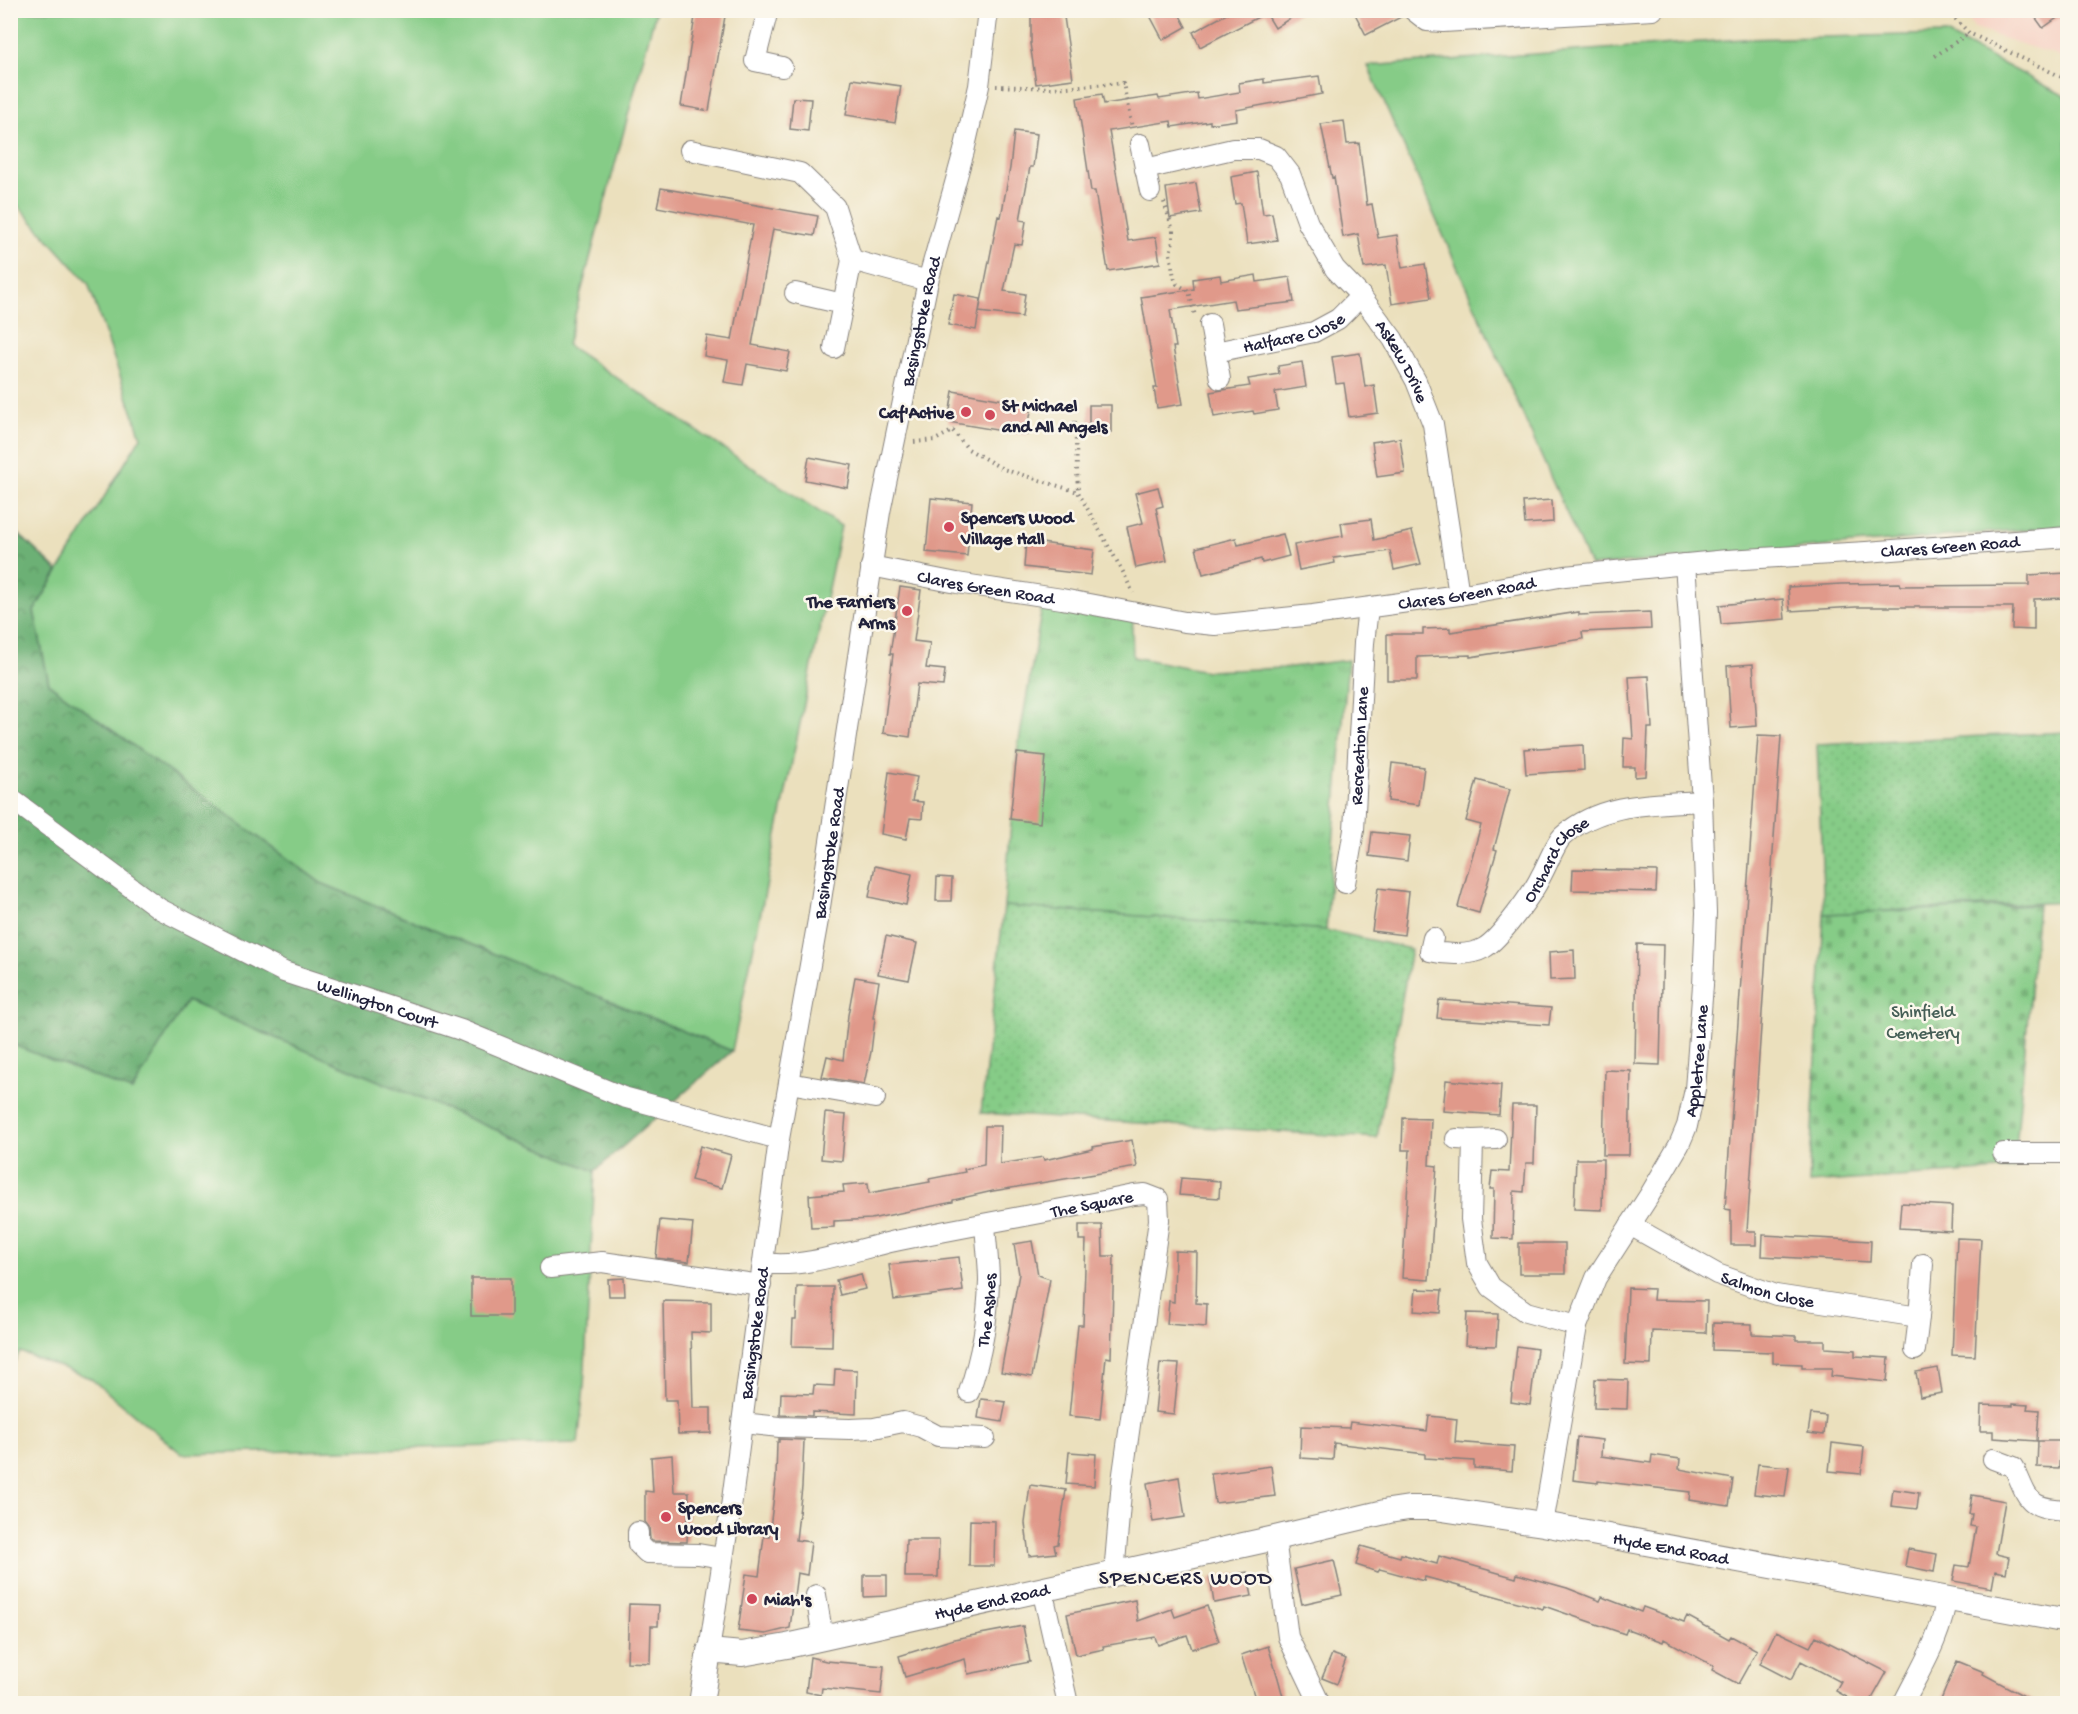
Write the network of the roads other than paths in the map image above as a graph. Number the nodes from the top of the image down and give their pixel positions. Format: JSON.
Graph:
{"nodes":[{"id":1,"x":768,"y":10,"type":"edge"},
{"id":2,"x":988,"y":10,"type":"edge"},
{"id":3,"x":1413,"y":10,"type":"edge"},
{"id":4,"x":1653,"y":10,"type":"edge"},
{"id":5,"x":1609,"y":12,"type":"edge"},
{"id":6,"x":782,"y":67,"type":"dead end"},
{"id":7,"x":1140,"y":144,"type":"road end"},
{"id":8,"x":690,"y":150,"type":"dead end"},
{"id":9,"x":1145,"y":169,"type":"junction"},
{"id":10,"x":1150,"y":191,"type":"road end"},
{"id":11,"x":852,"y":260,"type":"junction"},
{"id":12,"x":928,"y":281,"type":"junction"},
{"id":13,"x":795,"y":293,"type":"dead end"},
{"id":14,"x":1361,"y":296,"type":"junction"},
{"id":15,"x":843,"y":304,"type":"junction"},
{"id":16,"x":1210,"y":324,"type":"road end"},
{"id":17,"x":834,"y":348,"type":"dead end"},
{"id":18,"x":1215,"y":352,"type":"junction"},
{"id":19,"x":1220,"y":379,"type":"dead end"},
{"id":20,"x":2067,"y":537,"type":"edge"},
{"id":21,"x":1684,"y":564,"type":"junction"},
{"id":22,"x":872,"y":566,"type":"junction"},
{"id":23,"x":1459,"y":595,"type":"junction"},
{"id":24,"x":1368,"y":608,"type":"junction"},
{"id":25,"x":10,"y":798,"type":"edge"},
{"id":26,"x":1702,"y":801,"type":"junction"},
{"id":27,"x":1345,"y":883,"type":"dead end"},
{"id":28,"x":1430,"y":951,"type":"dead end"},
{"id":29,"x":789,"y":1083,"type":"junction"},
{"id":30,"x":875,"y":1098,"type":"dead end"},
{"id":31,"x":780,"y":1138,"type":"junction"},
{"id":32,"x":1496,"y":1139,"type":"dead end"},
{"id":33,"x":2002,"y":1153,"type":"dead end"},
{"id":34,"x":2067,"y":1153,"type":"edge"},
{"id":35,"x":985,"y":1224,"type":"junction"},
{"id":36,"x":1630,"y":1225,"type":"junction"},
{"id":37,"x":764,"y":1263,"type":"junction"},
{"id":38,"x":1923,"y":1264,"type":"dead end"},
{"id":39,"x":550,"y":1268,"type":"dead end"},
{"id":40,"x":761,"y":1285,"type":"junction"},
{"id":41,"x":1919,"y":1317,"type":"junction"},
{"id":42,"x":1577,"y":1326,"type":"junction"},
{"id":43,"x":1915,"y":1350,"type":"dead end"},
{"id":44,"x":969,"y":1392,"type":"dead end"},
{"id":45,"x":742,"y":1423,"type":"junction"},
{"id":46,"x":985,"y":1438,"type":"dead end"},
{"id":47,"x":1993,"y":1459,"type":"dead end"},
{"id":48,"x":2067,"y":1510,"type":"edge"},
{"id":49,"x":1543,"y":1524,"type":"junction"},
{"id":50,"x":638,"y":1532,"type":"dead end"},
{"id":51,"x":1275,"y":1538,"type":"junction"},
{"id":52,"x":722,"y":1558,"type":"junction"},
{"id":53,"x":1116,"y":1572,"type":"junction"},
{"id":54,"x":1042,"y":1589,"type":"junction"},
{"id":55,"x":816,"y":1596,"type":"dead end"},
{"id":56,"x":1946,"y":1598,"type":"junction"},
{"id":57,"x":2067,"y":1621,"type":"edge"},
{"id":58,"x":823,"y":1638,"type":"junction"},
{"id":59,"x":709,"y":1651,"type":"junction"},
{"id":60,"x":701,"y":1704,"type":"edge"},
{"id":61,"x":1068,"y":1704,"type":"edge"},
{"id":62,"x":1320,"y":1704,"type":"edge"},
{"id":63,"x":1903,"y":1704,"type":"edge"}],
"edges":[{"from":1,"to":6,"type":"street"},
{"from":2,"to":12,"type":"street","name":"Basingstoke Road"},
{"from":3,"to":5,"type":"street"},
{"from":4,"to":5,"type":"street"},
{"from":7,"to":9,"type":"street"},
{"from":8,"to":11,"type":"street"},
{"from":9,"to":10,"type":"street"},
{"from":9,"to":14,"type":"street","name":"Askew Drive"},
{"from":11,"to":12,"type":"street"},
{"from":11,"to":15,"type":"street"},
{"from":12,"to":22,"type":"street","name":"Basingstoke Road"},
{"from":13,"to":15,"type":"street"},
{"from":14,"to":18,"type":"street","name":"Halfacre Close"},
{"from":14,"to":23,"type":"street","name":"Askew Drive"},
{"from":15,"to":17,"type":"street"},
{"from":16,"to":18,"type":"street","name":"Halfacre Close"},
{"from":18,"to":19,"type":"street","name":"Halfacre Close"},
{"from":20,"to":21,"type":"street","name":"Clares Green Road"},
{"from":21,"to":23,"type":"street","name":"Clares Green Road"},
{"from":21,"to":26,"type":"street","name":"Appletree Lane"},
{"from":22,"to":24,"type":"street","name":"Clares Green Road"},
{"from":22,"to":29,"type":"street","name":"Basingstoke Road"},
{"from":23,"to":24,"type":"street","name":"Clares Green Road"},
{"from":24,"to":27,"type":"street","name":"Recreation Lane"},
{"from":25,"to":31,"type":"street","name":"Wellington Court"},
{"from":26,"to":28,"type":"street","name":"Orchard Close"},
{"from":26,"to":36,"type":"street","name":"Appletree Lane"},
{"from":29,"to":30,"type":"street"},
{"from":29,"to":31,"type":"street","name":"Basingstoke Road"},
{"from":31,"to":37,"type":"street","name":"Basingstoke Road"},
{"from":32,"to":42,"type":"street"},
{"from":33,"to":34,"type":"street"},
{"from":35,"to":37,"type":"street","name":"The Square"},
{"from":35,"to":44,"type":"street","name":"The Ashes"},
{"from":35,"to":53,"type":"street","name":"The Square"},
{"from":36,"to":41,"type":"street","name":"Salmon Close"},
{"from":36,"to":42,"type":"street","name":"Appletree Lane"},
{"from":37,"to":40,"type":"street","name":"Basingstoke Road"},
{"from":38,"to":41,"type":"street"},
{"from":39,"to":40,"type":"street"},
{"from":40,"to":45,"type":"street","name":"Basingstoke Road"},
{"from":41,"to":43,"type":"street"},
{"from":42,"to":49,"type":"street","name":"Appletree Lane"},
{"from":45,"to":46,"type":"street"},
{"from":45,"to":52,"type":"street","name":"Basingstoke Road"},
{"from":47,"to":48,"type":"street"},
{"from":49,"to":51,"type":"main road","name":"Hyde End Road"},
{"from":49,"to":56,"type":"main road","name":"Hyde End Road"},
{"from":50,"to":52,"type":"street"},
{"from":51,"to":53,"type":"main road","name":"Hyde End Road"},
{"from":51,"to":62,"type":"street"},
{"from":52,"to":59,"type":"street","name":"Basingstoke Road"},
{"from":53,"to":54,"type":"main road","name":"Hyde End Road"},
{"from":54,"to":58,"type":"main road","name":"Hyde End Road"},
{"from":54,"to":61,"type":"street"},
{"from":55,"to":58,"type":"street"},
{"from":56,"to":57,"type":"main road","name":"Hyde End Road"},
{"from":56,"to":63,"type":"street"},
{"from":58,"to":59,"type":"main road","name":"Hyde End Road"},
{"from":59,"to":60,"type":"main road","name":"Basingstoke Road"}]}
